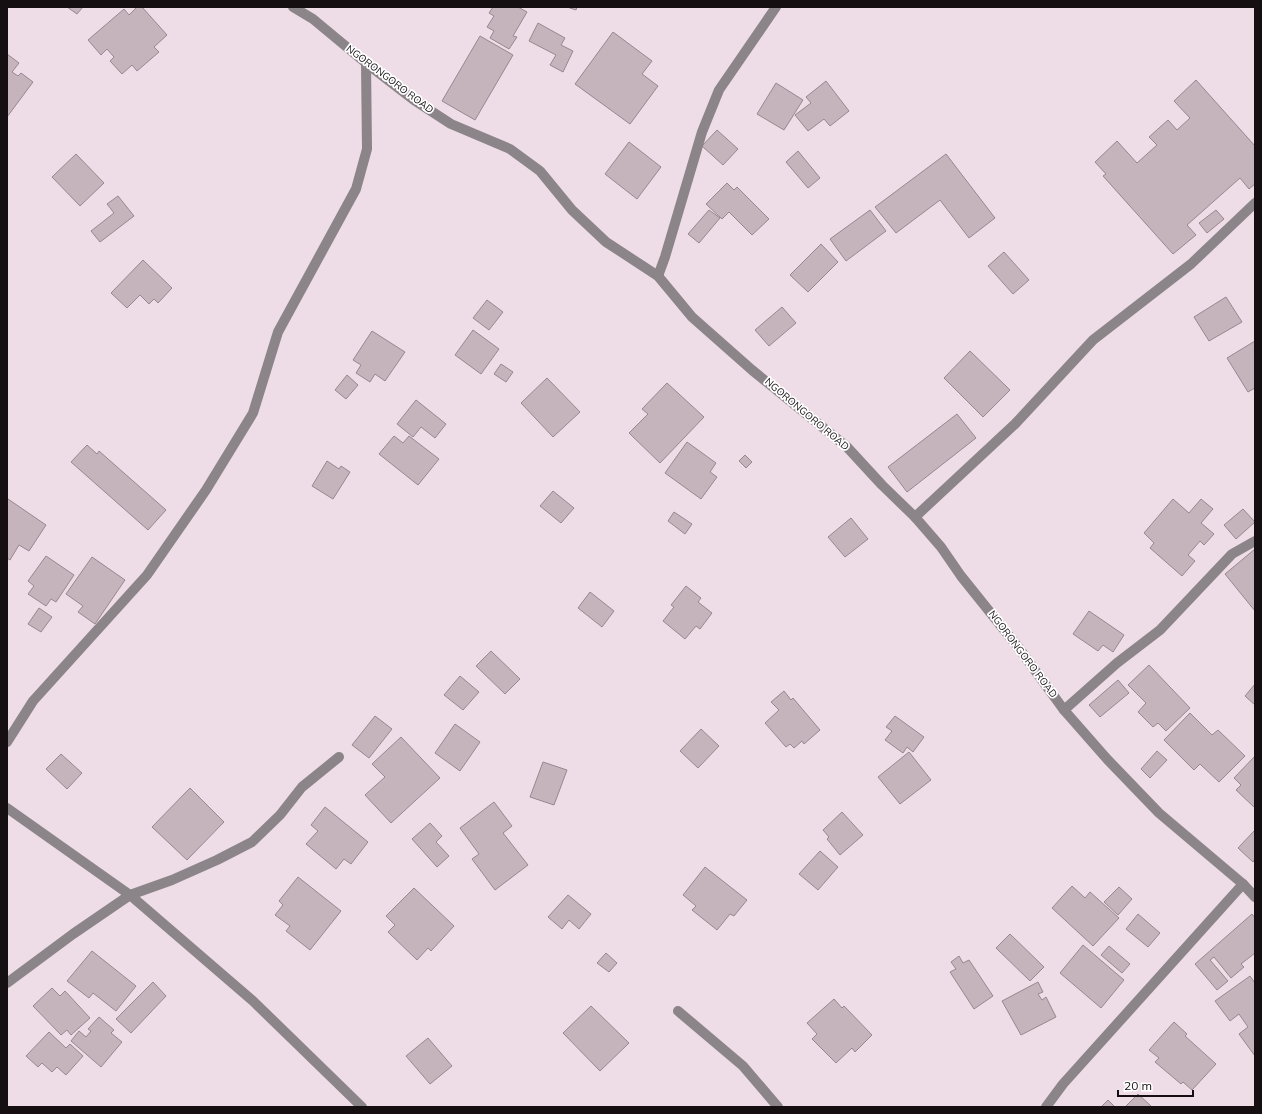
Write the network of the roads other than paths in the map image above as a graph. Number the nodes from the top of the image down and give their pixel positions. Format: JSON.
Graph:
{"nodes":[{"id":1,"x":293,"y":7,"type":"edge"},
{"id":2,"x":776,"y":7,"type":"edge"},
{"id":3,"x":366,"y":63,"type":"junction"},
{"id":4,"x":1255,"y":203,"type":"edge"},
{"id":5,"x":658,"y":276,"type":"junction"},
{"id":6,"x":915,"y":517,"type":"junction"},
{"id":7,"x":1255,"y":541,"type":"edge"},
{"id":8,"x":1064,"y":710,"type":"junction"},
{"id":9,"x":7,"y":742,"type":"edge"},
{"id":10,"x":339,"y":757,"type":"dead end"},
{"id":11,"x":7,"y":808,"type":"edge"},
{"id":12,"x":1243,"y":884,"type":"junction"},
{"id":13,"x":130,"y":896,"type":"junction"},
{"id":14,"x":1255,"y":897,"type":"edge"},
{"id":15,"x":7,"y":982,"type":"edge"},
{"id":16,"x":678,"y":1011,"type":"dead end"},
{"id":17,"x":362,"y":1107,"type":"edge"},
{"id":18,"x":778,"y":1107,"type":"edge"},
{"id":19,"x":1046,"y":1107,"type":"edge"}],
"edges":[{"from":1,"to":3,"type":"street","name":"NGORONGORO ROAD"},
{"from":2,"to":5,"type":"street"},
{"from":3,"to":5,"type":"street","name":"NGORONGORO ROAD"},
{"from":3,"to":9,"type":"street"},
{"from":4,"to":6,"type":"street"},
{"from":5,"to":6,"type":"street","name":"NGORONGORO ROAD"},
{"from":6,"to":8,"type":"street","name":"NGORONGORO ROAD"},
{"from":7,"to":8,"type":"street"},
{"from":8,"to":12,"type":"street","name":"NGORONGORO ROAD"},
{"from":10,"to":13,"type":"street"},
{"from":11,"to":13,"type":"street"},
{"from":12,"to":14,"type":"street","name":"NGORONGORO ROAD"},
{"from":12,"to":19,"type":"street"},
{"from":13,"to":15,"type":"street"},
{"from":13,"to":17,"type":"street"},
{"from":16,"to":18,"type":"street"}]}
